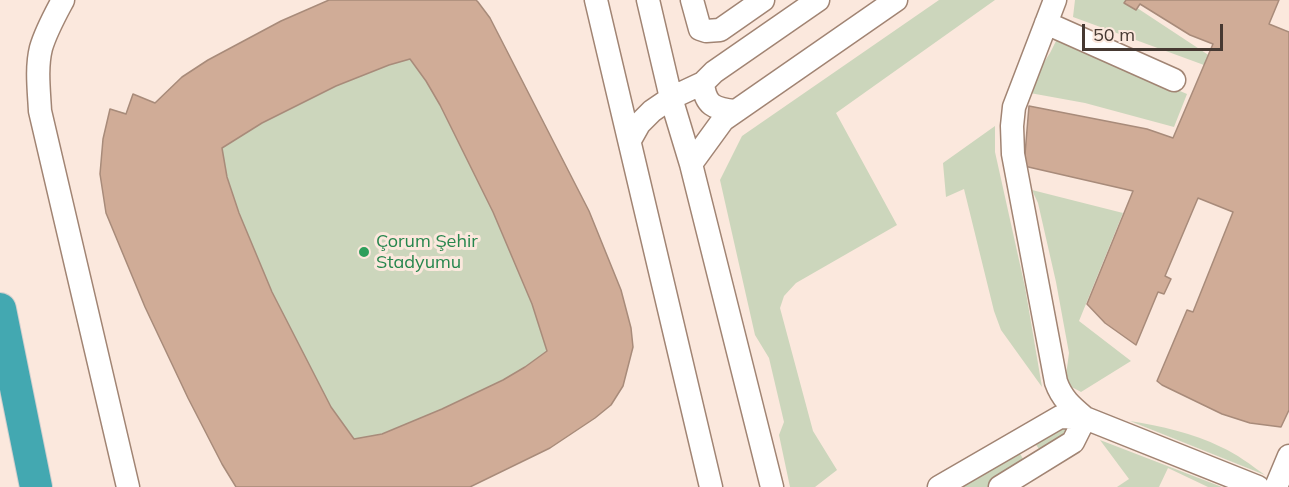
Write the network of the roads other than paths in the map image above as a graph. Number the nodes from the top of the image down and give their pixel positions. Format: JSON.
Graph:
{"nodes":[{"id":1,"x":63,"y":0,"type":"edge"},
{"id":2,"x":596,"y":0,"type":"edge"},
{"id":3,"x":648,"y":0,"type":"edge"},
{"id":4,"x":692,"y":0,"type":"edge"},
{"id":5,"x":818,"y":0,"type":"edge"},
{"id":6,"x":896,"y":0,"type":"edge"},
{"id":7,"x":1055,"y":0,"type":"edge"},
{"id":8,"x":756,"y":2,"type":"edge"},
{"id":9,"x":1046,"y":23,"type":"junction"},
{"id":10,"x":1174,"y":80,"type":"dead end"},
{"id":11,"x":703,"y":83,"type":"junction"},
{"id":12,"x":671,"y":98,"type":"junction"},
{"id":13,"x":735,"y":111,"type":"junction"},
{"id":14,"x":630,"y":140,"type":"junction"},
{"id":15,"x":692,"y":164,"type":"junction"},
{"id":16,"x":0,"y":309,"type":"edge"},
{"id":17,"x":1085,"y":418,"type":"junction"},
{"id":18,"x":1289,"y":456,"type":"edge"},
{"id":19,"x":36,"y":487,"type":"edge"},
{"id":20,"x":128,"y":487,"type":"edge"},
{"id":21,"x":711,"y":487,"type":"edge"},
{"id":22,"x":772,"y":487,"type":"edge"},
{"id":23,"x":939,"y":487,"type":"edge"},
{"id":24,"x":1000,"y":487,"type":"edge"},
{"id":25,"x":1258,"y":487,"type":"edge"},
{"id":26,"x":1276,"y":487,"type":"edge"}],
"edges":[{"from":1,"to":20,"type":"street"},
{"from":2,"to":14,"type":"street"},
{"from":3,"to":12,"type":"street"},
{"from":4,"to":8,"type":"street"},
{"from":5,"to":11,"type":"street"},
{"from":6,"to":13,"type":"street"},
{"from":7,"to":9,"type":"street"},
{"from":9,"to":10,"type":"street"},
{"from":9,"to":17,"type":"street"},
{"from":11,"to":12,"type":"street"},
{"from":11,"to":13,"type":"street"},
{"from":12,"to":14,"type":"street"},
{"from":12,"to":15,"type":"street"},
{"from":13,"to":15,"type":"street"},
{"from":14,"to":21,"type":"street"},
{"from":15,"to":22,"type":"street"},
{"from":16,"to":19,"type":"highway"},
{"from":17,"to":23,"type":"street"},
{"from":17,"to":24,"type":"street"},
{"from":17,"to":25,"type":"street"},
{"from":18,"to":26,"type":"street"}]}
